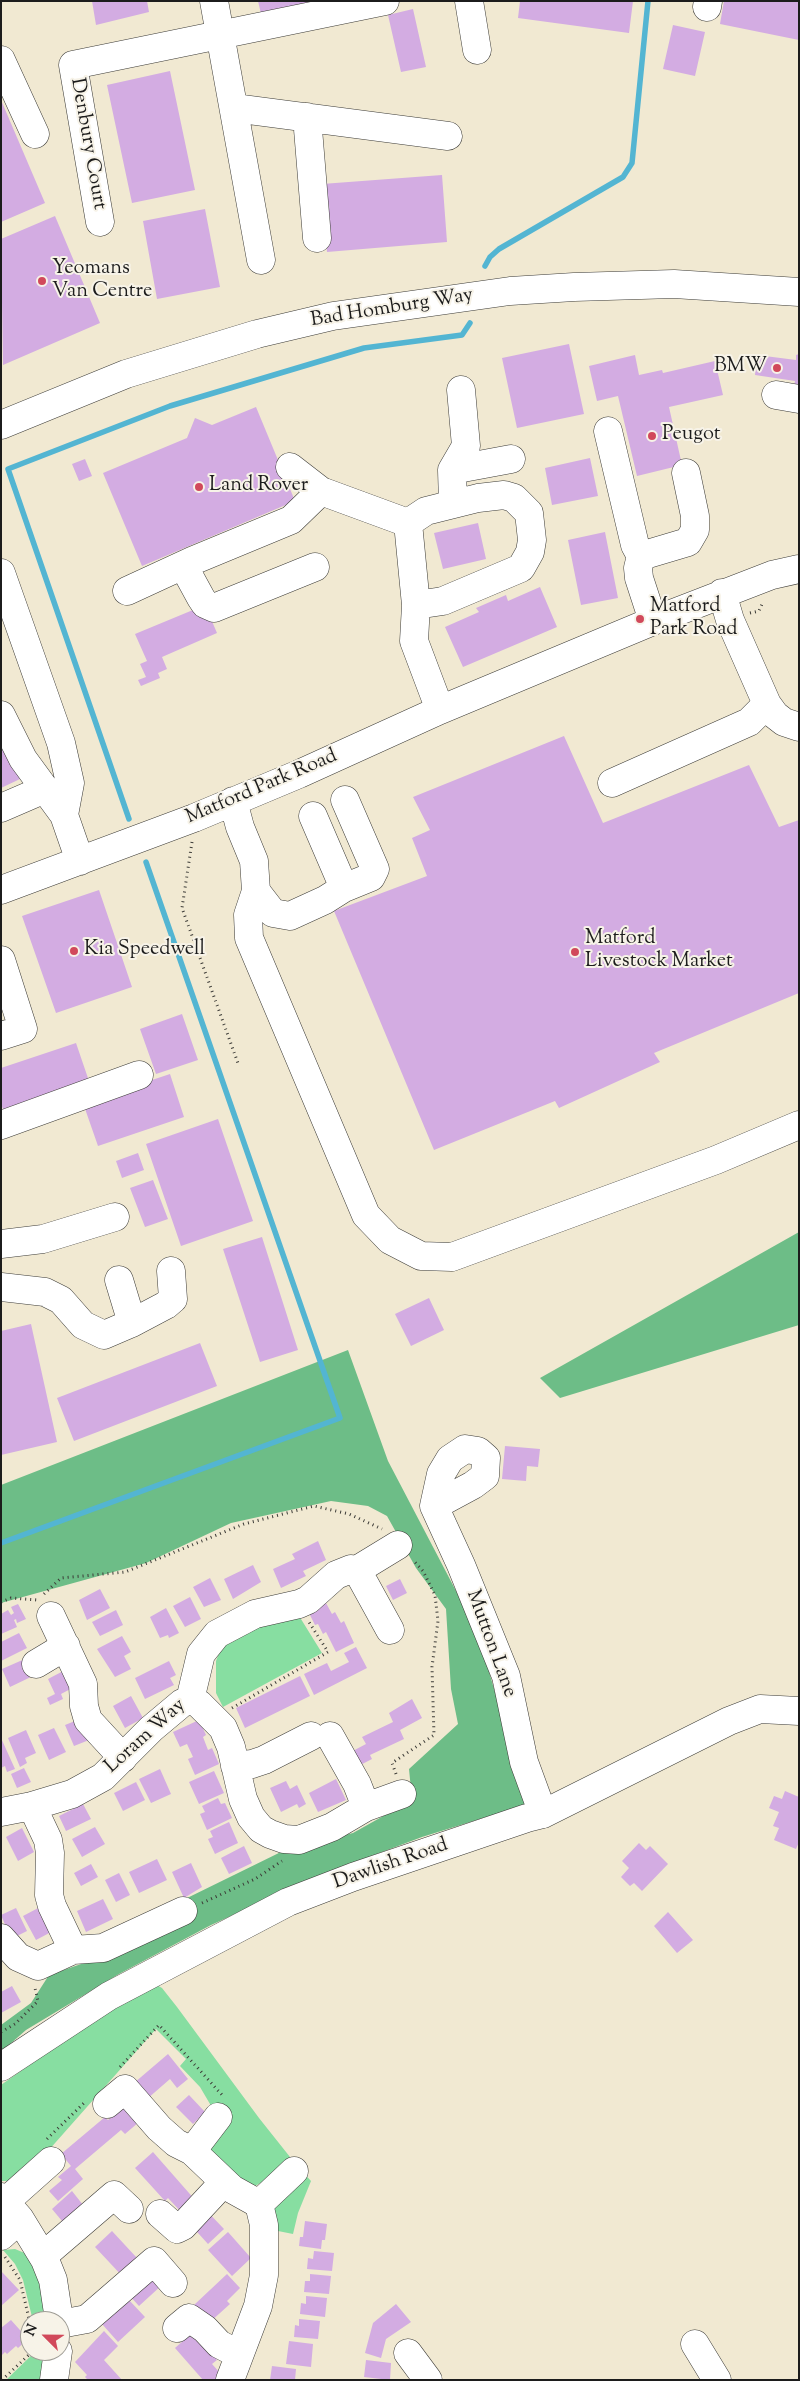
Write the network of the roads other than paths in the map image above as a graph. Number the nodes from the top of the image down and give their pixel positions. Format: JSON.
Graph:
{"nodes":[{"id":1,"x":214,"y":1,"type":"edge"},
{"id":2,"x":385,"y":1,"type":"edge"},
{"id":3,"x":469,"y":1,"type":"edge"},
{"id":4,"x":220,"y":34,"type":"junction"},
{"id":5,"x":477,"y":50,"type":"dead end"},
{"id":6,"x":1,"y":60,"type":"edge"},
{"id":7,"x":234,"y":108,"type":"junction"},
{"id":8,"x":307,"y":117,"type":"junction"},
{"id":9,"x":35,"y":134,"type":"dead end"},
{"id":10,"x":448,"y":136,"type":"dead end"},
{"id":11,"x":100,"y":222,"type":"dead end"},
{"id":12,"x":317,"y":238,"type":"dead end"},
{"id":13,"x":261,"y":260,"type":"dead end"},
{"id":14,"x":799,"y":292,"type":"edge"},
{"id":15,"x":461,"y":390,"type":"dead end"},
{"id":16,"x":1,"y":425,"type":"edge"},
{"id":17,"x":608,"y":431,"type":"dead end"},
{"id":18,"x":511,"y":459,"type":"dead end"},
{"id":19,"x":290,"y":467,"type":"dead end"},
{"id":20,"x":452,"y":470,"type":"junction"},
{"id":21,"x":686,"y":473,"type":"dead end"},
{"id":22,"x":321,"y":490,"type":"junction"},
{"id":23,"x":453,"y":503,"type":"junction"},
{"id":24,"x":408,"y":523,"type":"junction"},
{"id":25,"x":642,"y":556,"type":"junction"},
{"id":26,"x":183,"y":565,"type":"junction"},
{"id":27,"x":315,"y":567,"type":"dead end"},
{"id":28,"x":799,"y":569,"type":"edge"},
{"id":29,"x":1,"y":573,"type":"edge"},
{"id":30,"x":127,"y":591,"type":"dead end"},
{"id":31,"x":722,"y":593,"type":"junction"},
{"id":32,"x":416,"y":605,"type":"junction"},
{"id":33,"x":653,"y":621,"type":"junction"},
{"id":34,"x":767,"y":704,"type":"junction"},
{"id":35,"x":440,"y":710,"type":"junction"},
{"id":36,"x":1,"y":715,"type":"edge"},
{"id":37,"x":799,"y":727,"type":"edge"},
{"id":38,"x":612,"y":783,"type":"dead end"},
{"id":39,"x":45,"y":789,"type":"junction"},
{"id":40,"x":233,"y":800,"type":"junction"},
{"id":41,"x":345,"y":800,"type":"dead end"},
{"id":42,"x":1,"y":808,"type":"edge"},
{"id":43,"x":64,"y":815,"type":"junction"},
{"id":44,"x":312,"y":816,"type":"dead end"},
{"id":45,"x":80,"y":861,"type":"junction"},
{"id":46,"x":344,"y":888,"type":"junction"},
{"id":47,"x":1,"y":890,"type":"edge"},
{"id":48,"x":256,"y":891,"type":"junction"},
{"id":49,"x":1,"y":960,"type":"edge"},
{"id":50,"x":1,"y":1036,"type":"edge"},
{"id":51,"x":139,"y":1075,"type":"dead end"},
{"id":52,"x":1,"y":1125,"type":"edge"},
{"id":53,"x":799,"y":1125,"type":"edge"},
{"id":54,"x":115,"y":1218,"type":"dead end"},
{"id":55,"x":1,"y":1244,"type":"edge"},
{"id":56,"x":172,"y":1271,"type":"dead end"},
{"id":57,"x":119,"y":1280,"type":"dead end"},
{"id":58,"x":1,"y":1288,"type":"edge"},
{"id":59,"x":132,"y":1323,"type":"junction"},
{"id":60,"x":434,"y":1506,"type":"dead end"},
{"id":61,"x":398,"y":1545,"type":"road end"},
{"id":62,"x":357,"y":1570,"type":"junction"},
{"id":63,"x":51,"y":1616,"type":"dead end"},
{"id":64,"x":390,"y":1630,"type":"dead end"},
{"id":65,"x":66,"y":1646,"type":"junction"},
{"id":66,"x":36,"y":1664,"type":"dead end"},
{"id":67,"x":190,"y":1700,"type":"junction"},
{"id":68,"x":799,"y":1710,"type":"edge"},
{"id":69,"x":123,"y":1758,"type":"junction"},
{"id":70,"x":235,"y":1766,"type":"junction"},
{"id":71,"x":402,"y":1794,"type":"road end"},
{"id":72,"x":361,"y":1795,"type":"junction"},
{"id":73,"x":32,"y":1806,"type":"junction"},
{"id":74,"x":1,"y":1812,"type":"edge"},
{"id":75,"x":543,"y":1814,"type":"junction"},
{"id":76,"x":183,"y":1911,"type":"road end"},
{"id":77,"x":1,"y":1938,"type":"edge"},
{"id":78,"x":73,"y":1950,"type":"junction"},
{"id":79,"x":1,"y":2066,"type":"edge"},
{"id":80,"x":107,"y":2104,"type":"dead end"},
{"id":81,"x":218,"y":2117,"type":"dead end"},
{"id":82,"x":192,"y":2152,"type":"junction"},
{"id":83,"x":51,"y":2160,"type":"dead end"},
{"id":84,"x":294,"y":2171,"type":"dead end"},
{"id":85,"x":224,"y":2182,"type":"junction"},
{"id":86,"x":259,"y":2204,"type":"junction"},
{"id":87,"x":128,"y":2209,"type":"dead end"},
{"id":88,"x":7,"y":2214,"type":"edge"},
{"id":89,"x":160,"y":2214,"type":"dead end"},
{"id":90,"x":43,"y":2256,"type":"junction"},
{"id":91,"x":173,"y":2284,"type":"dead end"},
{"id":92,"x":58,"y":2311,"type":"edge"},
{"id":93,"x":70,"y":2323,"type":"edge"},
{"id":94,"x":177,"y":2328,"type":"dead end"},
{"id":95,"x":695,"y":2344,"type":"dead end"},
{"id":96,"x":408,"y":2353,"type":"dead end"},
{"id":97,"x":238,"y":2354,"type":"junction"},
{"id":98,"x":57,"y":2361,"type":"edge"},
{"id":99,"x":54,"y":2380,"type":"edge"},
{"id":100,"x":230,"y":2380,"type":"edge"},
{"id":101,"x":428,"y":2380,"type":"edge"},
{"id":102,"x":717,"y":2380,"type":"edge"}],
"edges":[{"from":1,"to":4,"type":"street"},
{"from":2,"to":4,"type":"street"},
{"from":3,"to":5,"type":"street"},
{"from":4,"to":7,"type":"street"},
{"from":4,"to":11,"type":"street","name":"Denbury Court"},
{"from":6,"to":9,"type":"street"},
{"from":7,"to":8,"type":"street"},
{"from":7,"to":13,"type":"street"},
{"from":8,"to":10,"type":"street"},
{"from":8,"to":12,"type":"street"},
{"from":14,"to":16,"type":"street","name":"Bad Homburg Way"},
{"from":15,"to":20,"type":"street"},
{"from":17,"to":25,"type":"street"},
{"from":18,"to":20,"type":"street"},
{"from":19,"to":22,"type":"street"},
{"from":20,"to":23,"type":"street"},
{"from":21,"to":25,"type":"street"},
{"from":22,"to":24,"type":"street"},
{"from":22,"to":26,"type":"street"},
{"from":23,"to":24,"type":"street"},
{"from":23,"to":32,"type":"street"},
{"from":24,"to":32,"type":"street"},
{"from":25,"to":33,"type":"street"},
{"from":26,"to":27,"type":"street"},
{"from":26,"to":30,"type":"street"},
{"from":28,"to":31,"type":"street","name":"Matford Park Road"},
{"from":29,"to":43,"type":"street"},
{"from":31,"to":33,"type":"street","name":"Matford Park Road"},
{"from":31,"to":34,"type":"street"},
{"from":32,"to":35,"type":"street"},
{"from":33,"to":35,"type":"street","name":"Matford Park Road"},
{"from":34,"to":37,"type":"street"},
{"from":34,"to":38,"type":"street"},
{"from":35,"to":40,"type":"street","name":"Matford Park Road"},
{"from":36,"to":39,"type":"street"},
{"from":39,"to":42,"type":"street"},
{"from":39,"to":43,"type":"street"},
{"from":40,"to":45,"type":"street","name":"Matford Park Road"},
{"from":40,"to":48,"type":"street"},
{"from":41,"to":46,"type":"street"},
{"from":43,"to":45,"type":"street"},
{"from":44,"to":46,"type":"street"},
{"from":45,"to":47,"type":"street","name":"Matford Park Road"},
{"from":46,"to":48,"type":"street"},
{"from":48,"to":53,"type":"street"},
{"from":49,"to":50,"type":"street"},
{"from":51,"to":52,"type":"street"},
{"from":54,"to":55,"type":"street"},
{"from":56,"to":59,"type":"street"},
{"from":57,"to":59,"type":"street"},
{"from":58,"to":59,"type":"street"},
{"from":60,"to":75,"type":"street","name":"Mutton Lane"},
{"from":61,"to":62,"type":"street","name":"Loram Way"},
{"from":62,"to":64,"type":"street"},
{"from":62,"to":67,"type":"street","name":"Loram Way"},
{"from":63,"to":65,"type":"street"},
{"from":65,"to":66,"type":"street"},
{"from":65,"to":69,"type":"street"},
{"from":67,"to":69,"type":"street","name":"Loram Way"},
{"from":67,"to":70,"type":"street"},
{"from":68,"to":75,"type":"street","name":"Dawlish Road"},
{"from":69,"to":73,"type":"street","name":"Loram Way"},
{"from":70,"to":72,"type":"street"},
{"from":70,"to":72,"type":"street"},
{"from":71,"to":72,"type":"street"},
{"from":73,"to":74,"type":"street","name":"Loram Way"},
{"from":73,"to":78,"type":"street"},
{"from":75,"to":79,"type":"street","name":"Dawlish Road"},
{"from":76,"to":78,"type":"street"},
{"from":77,"to":78,"type":"street"},
{"from":80,"to":82,"type":"street"},
{"from":81,"to":82,"type":"street"},
{"from":82,"to":85,"type":"street"},
{"from":83,"to":88,"type":"street"},
{"from":84,"to":86,"type":"street"},
{"from":85,"to":86,"type":"street"},
{"from":85,"to":89,"type":"street"},
{"from":86,"to":97,"type":"street"},
{"from":87,"to":90,"type":"street"},
{"from":88,"to":90,"type":"street"},
{"from":90,"to":92,"type":"street"},
{"from":91,"to":93,"type":"street"},
{"from":94,"to":97,"type":"street"},
{"from":95,"to":102,"type":"street"},
{"from":96,"to":101,"type":"street"},
{"from":97,"to":100,"type":"street"},
{"from":98,"to":99,"type":"street"}]}
